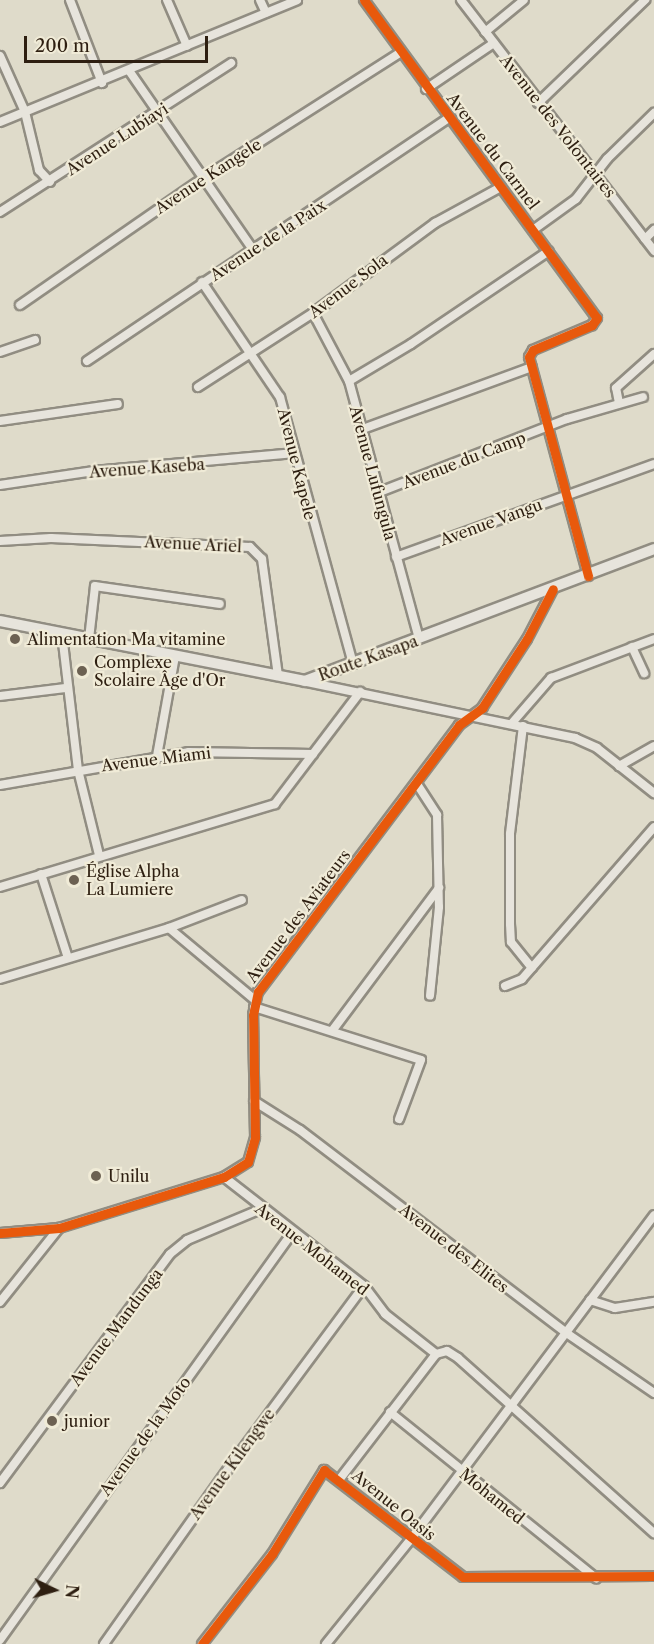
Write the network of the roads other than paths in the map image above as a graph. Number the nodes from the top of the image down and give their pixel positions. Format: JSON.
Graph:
{"nodes":[{"id":1,"x":70,"y":0,"type":"edge"},
{"id":2,"x":167,"y":0,"type":"edge"},
{"id":3,"x":260,"y":0,"type":"edge"},
{"id":4,"x":297,"y":0,"type":"edge"},
{"id":5,"x":364,"y":0,"type":"edge"},
{"id":6,"x":461,"y":0,"type":"edge"},
{"id":7,"x":524,"y":0,"type":"edge"},
{"id":8,"x":645,"y":0,"type":"edge"},
{"id":9,"x":266,"y":13,"type":"junction"},
{"id":10,"x":485,"y":32,"type":"junction"},
{"id":11,"x":494,"y":43,"type":"junction"},
{"id":12,"x":187,"y":46,"type":"junction"},
{"id":13,"x":400,"y":52,"type":"junction"},
{"id":14,"x":0,"y":56,"type":"edge"},
{"id":15,"x":231,"y":63,"type":"dead end"},
{"id":16,"x":130,"y":72,"type":"junction"},
{"id":17,"x":102,"y":83,"type":"junction"},
{"id":18,"x":426,"y":89,"type":"junction"},
{"id":19,"x":538,"y":103,"type":"junction"},
{"id":20,"x":25,"y":112,"type":"junction"},
{"id":21,"x":158,"y":113,"type":"junction"},
{"id":22,"x":654,"y":113,"type":"edge"},
{"id":23,"x":448,"y":118,"type":"junction"},
{"id":24,"x":0,"y":122,"type":"edge"},
{"id":25,"x":595,"y":174,"type":"junction"},
{"id":26,"x":205,"y":177,"type":"junction"},
{"id":27,"x":50,"y":182,"type":"junction"},
{"id":28,"x":501,"y":187,"type":"junction"},
{"id":29,"x":0,"y":212,"type":"edge"},
{"id":30,"x":533,"y":230,"type":"junction"},
{"id":31,"x":654,"y":230,"type":"edge"},
{"id":32,"x":645,"y":239,"type":"junction"},
{"id":33,"x":252,"y":248,"type":"junction"},
{"id":34,"x":549,"y":251,"type":"junction"},
{"id":35,"x":654,"y":251,"type":"edge"},
{"id":36,"x":202,"y":282,"type":"junction"},
{"id":37,"x":21,"y":305,"type":"dead end"},
{"id":38,"x":313,"y":313,"type":"junction"},
{"id":39,"x":35,"y":340,"type":"dead end"},
{"id":40,"x":0,"y":352,"type":"edge"},
{"id":41,"x":252,"y":354,"type":"junction"},
{"id":42,"x":654,"y":354,"type":"edge"},
{"id":43,"x":87,"y":361,"type":"dead end"},
{"id":44,"x":532,"y":367,"type":"junction"},
{"id":45,"x":349,"y":381,"type":"junction"},
{"id":46,"x":198,"y":387,"type":"dead end"},
{"id":47,"x":643,"y":397,"type":"dead end"},
{"id":48,"x":619,"y":403,"type":"junction"},
{"id":49,"x":118,"y":404,"type":"dead end"},
{"id":50,"x":0,"y":421,"type":"edge"},
{"id":51,"x":549,"y":426,"type":"junction"},
{"id":52,"x":360,"y":430,"type":"junction"},
{"id":53,"x":294,"y":453,"type":"junction"},
{"id":54,"x":654,"y":464,"type":"edge"},
{"id":55,"x":0,"y":485,"type":"edge"},
{"id":56,"x":377,"y":493,"type":"junction"},
{"id":57,"x":568,"y":494,"type":"junction"},
{"id":58,"x":0,"y":541,"type":"edge"},
{"id":59,"x":654,"y":549,"type":"edge"},
{"id":60,"x":396,"y":557,"type":"junction"},
{"id":61,"x":588,"y":576,"type":"junction"},
{"id":62,"x":553,"y":589,"type":"junction"},
{"id":63,"x":220,"y":604,"type":"dead end"},
{"id":64,"x":0,"y":621,"type":"edge"},
{"id":65,"x":62,"y":634,"type":"junction"},
{"id":66,"x":89,"y":639,"type":"junction"},
{"id":67,"x":419,"y":639,"type":"junction"},
{"id":68,"x":654,"y":639,"type":"edge"},
{"id":69,"x":632,"y":646,"type":"junction"},
{"id":70,"x":175,"y":656,"type":"junction"},
{"id":71,"x":353,"y":664,"type":"junction"},
{"id":72,"x":644,"y":673,"type":"dead end"},
{"id":73,"x":278,"y":676,"type":"junction"},
{"id":74,"x":305,"y":681,"type":"junction"},
{"id":75,"x":66,"y":687,"type":"junction"},
{"id":76,"x":360,"y":692,"type":"junction"},
{"id":77,"x":0,"y":696,"type":"edge"},
{"id":78,"x":471,"y":713,"type":"junction"},
{"id":79,"x":512,"y":723,"type":"junction"},
{"id":80,"x":523,"y":726,"type":"junction"},
{"id":81,"x":654,"y":746,"type":"edge"},
{"id":82,"x":313,"y":754,"type":"junction"},
{"id":83,"x":157,"y":756,"type":"junction"},
{"id":84,"x":619,"y":766,"type":"junction"},
{"id":85,"x":78,"y":770,"type":"junction"},
{"id":86,"x":417,"y":784,"type":"junction"},
{"id":87,"x":0,"y":785,"type":"edge"},
{"id":88,"x":654,"y":793,"type":"edge"},
{"id":89,"x":654,"y":826,"type":"edge"},
{"id":90,"x":99,"y":855,"type":"junction"},
{"id":91,"x":41,"y":874,"type":"junction"},
{"id":92,"x":0,"y":887,"type":"edge"},
{"id":93,"x":439,"y":888,"type":"junction"},
{"id":94,"x":242,"y":900,"type":"dead end"},
{"id":95,"x":169,"y":928,"type":"junction"},
{"id":96,"x":68,"y":958,"type":"junction"},
{"id":97,"x":532,"y":968,"type":"junction"},
{"id":98,"x":0,"y":979,"type":"edge"},
{"id":99,"x":504,"y":986,"type":"dead end"},
{"id":100,"x":430,"y":996,"type":"dead end"},
{"id":101,"x":254,"y":1003,"type":"junction"},
{"id":102,"x":332,"y":1031,"type":"junction"},
{"id":103,"x":254,"y":1101,"type":"junction"},
{"id":104,"x":399,"y":1119,"type":"dead end"},
{"id":105,"x":224,"y":1177,"type":"junction"},
{"id":106,"x":261,"y":1209,"type":"junction"},
{"id":107,"x":654,"y":1215,"type":"edge"},
{"id":108,"x":59,"y":1228,"type":"junction"},
{"id":109,"x":0,"y":1233,"type":"edge"},
{"id":110,"x":292,"y":1233,"type":"junction"},
{"id":111,"x":364,"y":1286,"type":"junction"},
{"id":112,"x":590,"y":1300,"type":"junction"},
{"id":113,"x":0,"y":1302,"type":"edge"},
{"id":114,"x":654,"y":1302,"type":"edge"},
{"id":115,"x":565,"y":1332,"type":"junction"},
{"id":116,"x":436,"y":1354,"type":"junction"},
{"id":117,"x":654,"y":1393,"type":"edge"},
{"id":118,"x":510,"y":1403,"type":"junction"},
{"id":119,"x":390,"y":1412,"type":"junction"},
{"id":120,"x":460,"y":1470,"type":"junction"},
{"id":121,"x":339,"y":1480,"type":"junction"},
{"id":122,"x":0,"y":1483,"type":"edge"},
{"id":123,"x":654,"y":1533,"type":"edge"},
{"id":124,"x":411,"y":1539,"type":"junction"},
{"id":125,"x":654,"y":1576,"type":"edge"},
{"id":126,"x":596,"y":1578,"type":"junction"},
{"id":127,"x":0,"y":1640,"type":"edge"},
{"id":128,"x":104,"y":1644,"type":"edge"},
{"id":129,"x":202,"y":1644,"type":"edge"},
{"id":130,"x":326,"y":1644,"type":"edge"}],
"edges":[{"from":1,"to":17,"type":"street"},
{"from":2,"to":12,"type":"street"},
{"from":3,"to":9,"type":"street"},
{"from":4,"to":9,"type":"street"},
{"from":5,"to":13,"type":"street","name":"Avenue du Carmel"},
{"from":6,"to":10,"type":"street","name":"Avenue des Volontaires"},
{"from":7,"to":10,"type":"street"},
{"from":8,"to":19,"type":"street"},
{"from":9,"to":12,"type":"street"},
{"from":10,"to":11,"type":"street","name":"Avenue des Volontaires"},
{"from":11,"to":18,"type":"street"},
{"from":11,"to":19,"type":"street","name":"Avenue des Volontaires"},
{"from":12,"to":16,"type":"street"},
{"from":13,"to":18,"type":"street","name":"Avenue du Carmel"},
{"from":13,"to":26,"type":"street","name":"Avenue Kangele"},
{"from":14,"to":20,"type":"street"},
{"from":15,"to":21,"type":"street","name":"Avenue Lubiayi"},
{"from":16,"to":17,"type":"street"},
{"from":16,"to":21,"type":"street"},
{"from":17,"to":20,"type":"street"},
{"from":18,"to":23,"type":"street","name":"Avenue du Carmel"},
{"from":19,"to":25,"type":"street","name":"Avenue des Volontaires"},
{"from":20,"to":24,"type":"street"},
{"from":20,"to":27,"type":"street"},
{"from":21,"to":26,"type":"street"},
{"from":21,"to":27,"type":"street","name":"Avenue Lubiayi"},
{"from":22,"to":25,"type":"street"},
{"from":23,"to":28,"type":"street","name":"Avenue du Carmel"},
{"from":23,"to":33,"type":"street","name":"Avenue de la Paix"},
{"from":25,"to":30,"type":"street"},
{"from":25,"to":32,"type":"street","name":"Avenue des Volontaires"},
{"from":26,"to":33,"type":"street"},
{"from":26,"to":37,"type":"street","name":"Avenue Kangele"},
{"from":27,"to":29,"type":"street","name":"Avenue Lubiayi"},
{"from":28,"to":30,"type":"street","name":"Avenue du Carmel"},
{"from":28,"to":38,"type":"street","name":"Avenue Sola"},
{"from":30,"to":34,"type":"street","name":"Avenue du Carmel"},
{"from":31,"to":32,"type":"street"},
{"from":32,"to":35,"type":"street","name":"Avenue des Volontaires"},
{"from":33,"to":36,"type":"street","name":"Avenue de la Paix"},
{"from":34,"to":44,"type":"street","name":"Avenue du Carmel"},
{"from":34,"to":45,"type":"street"},
{"from":36,"to":41,"type":"street","name":"Avenue Kapele"},
{"from":36,"to":43,"type":"street","name":"Avenue de la Paix"},
{"from":38,"to":41,"type":"street","name":"Avenue Sola"},
{"from":38,"to":45,"type":"street","name":"Avenue Lufungula"},
{"from":39,"to":40,"type":"street"},
{"from":41,"to":46,"type":"street","name":"Avenue Sola"},
{"from":41,"to":53,"type":"street","name":"Avenue Kapele"},
{"from":42,"to":48,"type":"street"},
{"from":44,"to":51,"type":"street"},
{"from":44,"to":52,"type":"street"},
{"from":45,"to":52,"type":"street","name":"Avenue Lufungula"},
{"from":47,"to":48,"type":"street","name":"Avenue du Camp"},
{"from":48,"to":51,"type":"street","name":"Avenue du Camp"},
{"from":49,"to":50,"type":"street"},
{"from":51,"to":56,"type":"street","name":"Avenue du Camp"},
{"from":51,"to":57,"type":"street"},
{"from":52,"to":56,"type":"street","name":"Avenue Lufungula"},
{"from":53,"to":55,"type":"street","name":"Avenue Kaseba"},
{"from":53,"to":71,"type":"street","name":"Avenue Kapele"},
{"from":54,"to":57,"type":"street","name":"Avenue Vangu"},
{"from":56,"to":60,"type":"street","name":"Avenue Lufungula"},
{"from":57,"to":60,"type":"street","name":"Avenue Vangu"},
{"from":57,"to":61,"type":"street"},
{"from":58,"to":73,"type":"street","name":"Avenue Ariel"},
{"from":59,"to":61,"type":"main road","name":"Route Kasapa"},
{"from":60,"to":67,"type":"street","name":"Avenue Lufungula"},
{"from":61,"to":62,"type":"main road","name":"Route Kasapa"},
{"from":62,"to":67,"type":"main road","name":"Route Kasapa"},
{"from":62,"to":78,"type":"street","name":"Avenue des Aviateurs"},
{"from":63,"to":66,"type":"street"},
{"from":64,"to":65,"type":"main road","name":"Route Kasapa"},
{"from":65,"to":66,"type":"main road","name":"Route Kasapa"},
{"from":65,"to":75,"type":"street"},
{"from":66,"to":70,"type":"main road","name":"Route Kasapa"},
{"from":67,"to":71,"type":"main road","name":"Route Kasapa"},
{"from":68,"to":69,"type":"street"},
{"from":69,"to":72,"type":"street"},
{"from":69,"to":79,"type":"street"},
{"from":70,"to":73,"type":"main road","name":"Route Kasapa"},
{"from":70,"to":83,"type":"street"},
{"from":71,"to":74,"type":"main road","name":"Route Kasapa"},
{"from":73,"to":74,"type":"main road","name":"Route Kasapa"},
{"from":74,"to":76,"type":"street"},
{"from":75,"to":77,"type":"street"},
{"from":75,"to":85,"type":"street"},
{"from":76,"to":78,"type":"street"},
{"from":76,"to":82,"type":"street"},
{"from":78,"to":79,"type":"street"},
{"from":78,"to":86,"type":"street","name":"Avenue des Aviateurs"},
{"from":79,"to":80,"type":"street"},
{"from":80,"to":84,"type":"street"},
{"from":80,"to":97,"type":"street"},
{"from":81,"to":84,"type":"street"},
{"from":82,"to":83,"type":"street","name":"Avenue Miami"},
{"from":82,"to":90,"type":"street"},
{"from":83,"to":85,"type":"street","name":"Avenue Miami"},
{"from":84,"to":88,"type":"street"},
{"from":85,"to":87,"type":"street","name":"Avenue Miami"},
{"from":85,"to":90,"type":"street"},
{"from":86,"to":93,"type":"street"},
{"from":86,"to":101,"type":"street","name":"Avenue des Aviateurs"},
{"from":89,"to":97,"type":"street"},
{"from":90,"to":91,"type":"street"},
{"from":91,"to":92,"type":"street"},
{"from":91,"to":96,"type":"street"},
{"from":93,"to":100,"type":"street"},
{"from":93,"to":102,"type":"street"},
{"from":94,"to":95,"type":"street"},
{"from":95,"to":96,"type":"street"},
{"from":95,"to":101,"type":"street"},
{"from":96,"to":98,"type":"street"},
{"from":97,"to":99,"type":"street"},
{"from":101,"to":102,"type":"street"},
{"from":101,"to":103,"type":"street","name":"Avenue des Aviateurs"},
{"from":102,"to":104,"type":"street"},
{"from":103,"to":105,"type":"street","name":"Avenue des Aviateurs"},
{"from":103,"to":115,"type":"street","name":"Avenue des Elites"},
{"from":105,"to":106,"type":"street","name":"Avenue Mohamed"},
{"from":105,"to":108,"type":"street","name":"Avenue des Aviateurs"},
{"from":106,"to":110,"type":"street","name":"Avenue Mohamed"},
{"from":106,"to":122,"type":"street","name":"Avenue Mandunga"},
{"from":107,"to":112,"type":"street"},
{"from":108,"to":109,"type":"street","name":"Avenue des Aviateurs"},
{"from":108,"to":113,"type":"street"},
{"from":110,"to":111,"type":"street","name":"Avenue Mohamed"},
{"from":110,"to":127,"type":"street","name":"Avenue de la Moto"},
{"from":111,"to":116,"type":"street","name":"Avenue Mohamed"},
{"from":111,"to":128,"type":"street","name":"Avenue Kilengwe"},
{"from":112,"to":114,"type":"street"},
{"from":112,"to":115,"type":"street"},
{"from":115,"to":117,"type":"street","name":"Avenue des Elites"},
{"from":115,"to":118,"type":"street"},
{"from":116,"to":118,"type":"street","name":"Avenue Mohamed"},
{"from":116,"to":119,"type":"street","name":"Avenue Oasis"},
{"from":118,"to":120,"type":"street"},
{"from":118,"to":123,"type":"street","name":"Avenue Mohamed"},
{"from":119,"to":120,"type":"street","name":"Mohamed"},
{"from":119,"to":121,"type":"street","name":"Avenue Oasis"},
{"from":120,"to":124,"type":"street"},
{"from":120,"to":126,"type":"street","name":"Mohamed"},
{"from":121,"to":124,"type":"street","name":"Avenue Oasis"},
{"from":121,"to":129,"type":"street","name":"Avenue Oasis"},
{"from":124,"to":126,"type":"street","name":"Avenue Oasis"},
{"from":124,"to":130,"type":"street"},
{"from":125,"to":126,"type":"street","name":"Avenue Oasis"}]}
